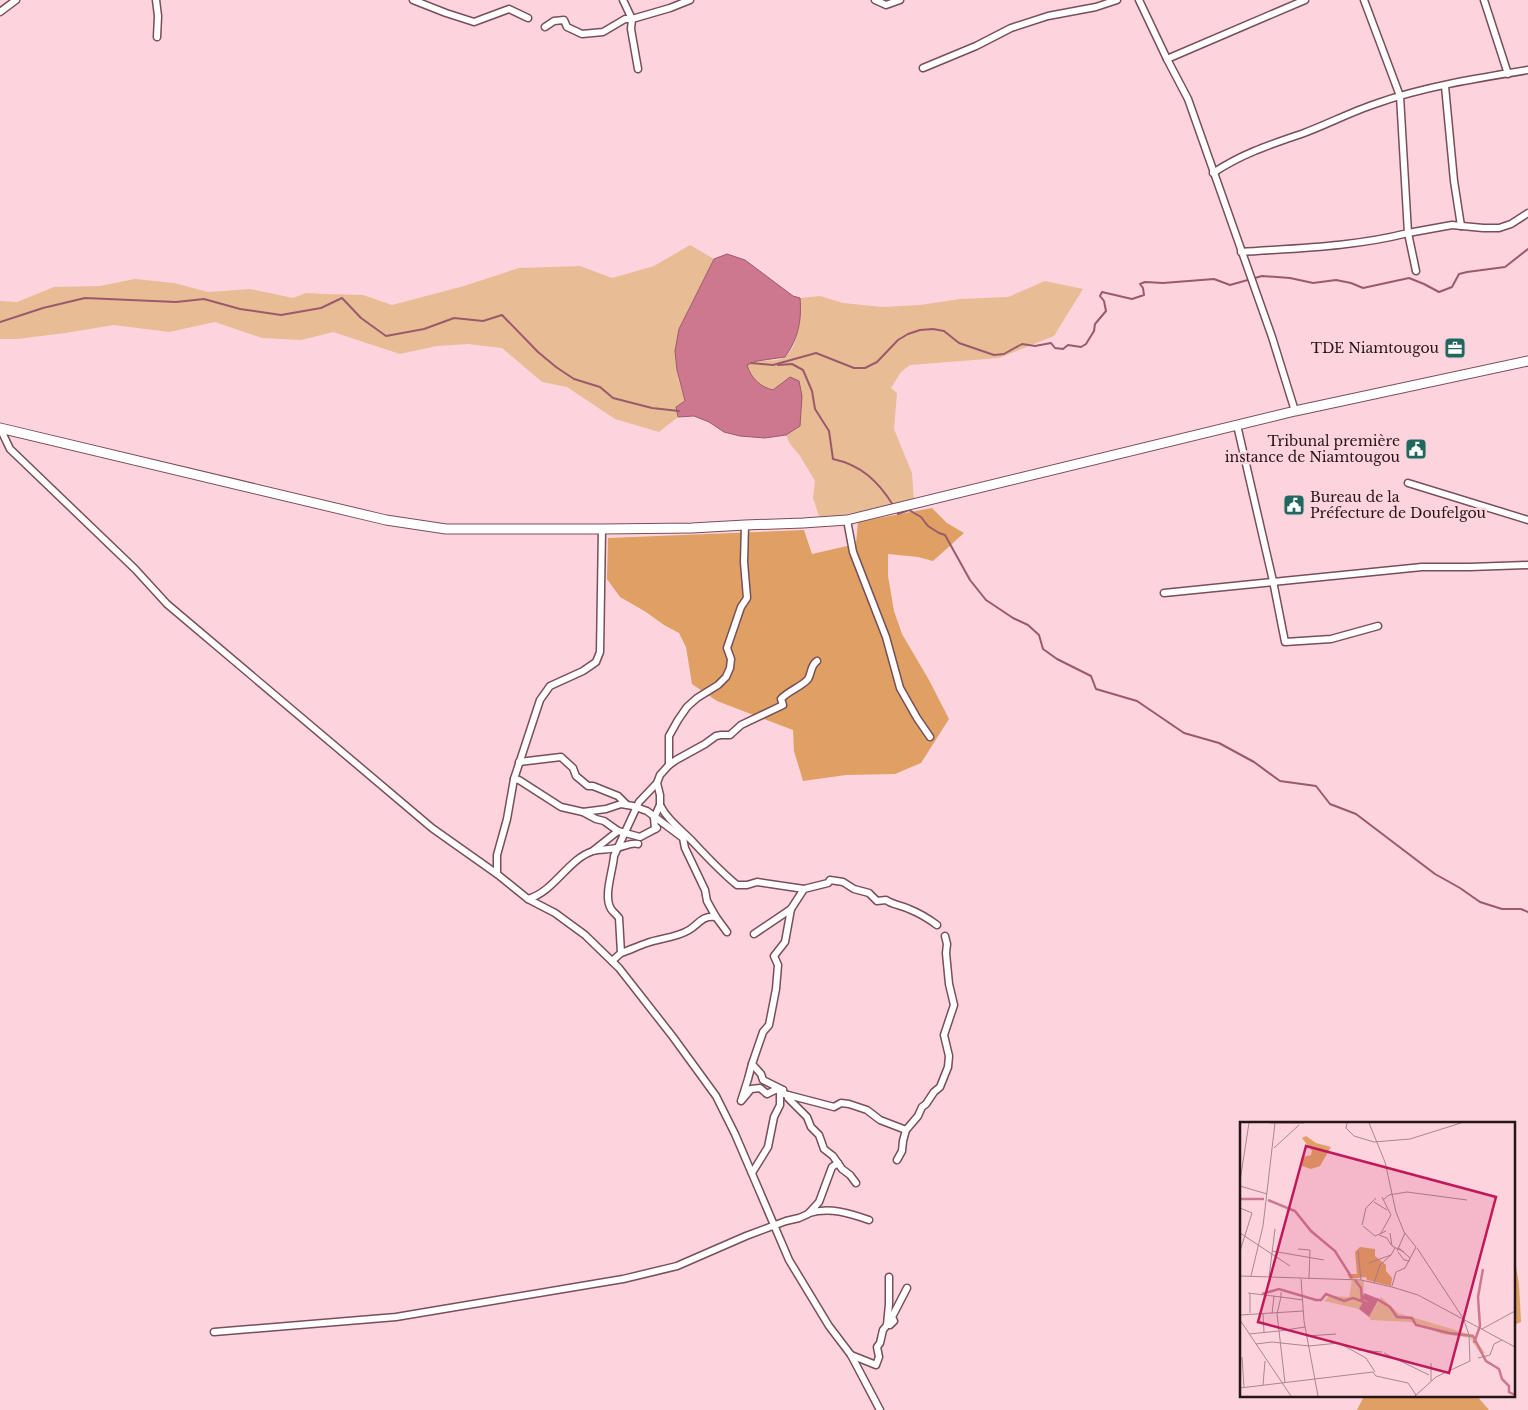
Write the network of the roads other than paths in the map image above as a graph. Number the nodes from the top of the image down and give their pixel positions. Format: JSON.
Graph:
{"nodes":[{"id":1,"x":16,"y":0,"type":"edge"},
{"id":2,"x":156,"y":0,"type":"edge"},
{"id":3,"x":413,"y":0,"type":"edge"},
{"id":4,"x":623,"y":0,"type":"edge"},
{"id":5,"x":690,"y":0,"type":"edge"},
{"id":6,"x":875,"y":0,"type":"edge"},
{"id":7,"x":900,"y":0,"type":"edge"},
{"id":8,"x":1117,"y":0,"type":"edge"},
{"id":9,"x":1139,"y":0,"type":"edge"},
{"id":10,"x":1305,"y":0,"type":"edge"},
{"id":11,"x":1364,"y":0,"type":"edge"},
{"id":12,"x":1484,"y":0,"type":"edge"},
{"id":13,"x":0,"y":12,"type":"edge"},
{"id":14,"x":528,"y":18,"type":"dead end"},
{"id":15,"x":632,"y":19,"type":"junction"},
{"id":16,"x":545,"y":27,"type":"dead end"},
{"id":17,"x":157,"y":37,"type":"dead end"},
{"id":18,"x":1167,"y":59,"type":"junction"},
{"id":19,"x":923,"y":68,"type":"dead end"},
{"id":20,"x":638,"y":69,"type":"dead end"},
{"id":21,"x":1528,"y":70,"type":"edge"},
{"id":22,"x":1508,"y":74,"type":"junction"},
{"id":23,"x":1445,"y":86,"type":"junction"},
{"id":24,"x":1400,"y":96,"type":"junction"},
{"id":25,"x":1214,"y":173,"type":"junction"},
{"id":26,"x":1528,"y":213,"type":"edge"},
{"id":27,"x":1461,"y":226,"type":"junction"},
{"id":28,"x":1408,"y":233,"type":"junction"},
{"id":29,"x":1241,"y":252,"type":"junction"},
{"id":30,"x":1416,"y":271,"type":"dead end"},
{"id":31,"x":1528,"y":361,"type":"edge"},
{"id":32,"x":1295,"y":410,"type":"junction"},
{"id":33,"x":1237,"y":425,"type":"junction"},
{"id":34,"x":0,"y":428,"type":"edge"},
{"id":35,"x":1408,"y":483,"type":"dead end"},
{"id":36,"x":847,"y":520,"type":"junction"},
{"id":37,"x":1528,"y":520,"type":"edge"},
{"id":38,"x":745,"y":525,"type":"junction"},
{"id":39,"x":602,"y":529,"type":"junction"},
{"id":40,"x":1528,"y":565,"type":"edge"},
{"id":41,"x":1273,"y":581,"type":"junction"},
{"id":42,"x":1164,"y":593,"type":"dead end"},
{"id":43,"x":1378,"y":626,"type":"dead end"},
{"id":44,"x":817,"y":661,"type":"dead end"},
{"id":45,"x":930,"y":737,"type":"dead end"},
{"id":46,"x":519,"y":762,"type":"junction"},
{"id":47,"x":669,"y":765,"type":"junction"},
{"id":48,"x":514,"y":779,"type":"junction"},
{"id":49,"x":657,"y":783,"type":"junction"},
{"id":50,"x":626,"y":804,"type":"junction"},
{"id":51,"x":660,"y":804,"type":"junction"},
{"id":52,"x":639,"y":805,"type":"junction"},
{"id":53,"x":583,"y":812,"type":"junction"},
{"id":54,"x":654,"y":818,"type":"junction"},
{"id":55,"x":665,"y":825,"type":"junction"},
{"id":56,"x":655,"y":829,"type":"junction"},
{"id":57,"x":622,"y":832,"type":"junction"},
{"id":58,"x":638,"y":844,"type":"dead end"},
{"id":59,"x":618,"y":848,"type":"junction"},
{"id":60,"x":593,"y":851,"type":"junction"},
{"id":61,"x":497,"y":874,"type":"junction"},
{"id":62,"x":804,"y":889,"type":"junction"},
{"id":63,"x":528,"y":899,"type":"junction"},
{"id":64,"x":791,"y":909,"type":"junction"},
{"id":65,"x":716,"y":917,"type":"junction"},
{"id":66,"x":937,"y":925,"type":"dead end"},
{"id":67,"x":728,"y":932,"type":"dead end"},
{"id":68,"x":754,"y":934,"type":"dead end"},
{"id":69,"x":945,"y":936,"type":"dead end"},
{"id":70,"x":621,"y":953,"type":"junction"},
{"id":71,"x":612,"y":961,"type":"junction"},
{"id":72,"x":752,"y":1064,"type":"junction"},
{"id":73,"x":786,"y":1092,"type":"junction"},
{"id":74,"x":906,"y":1130,"type":"junction"},
{"id":75,"x":897,"y":1160,"type":"dead end"},
{"id":76,"x":838,"y":1163,"type":"junction"},
{"id":77,"x":752,"y":1173,"type":"junction"},
{"id":78,"x":856,"y":1183,"type":"dead end"},
{"id":79,"x":808,"y":1214,"type":"junction"},
{"id":80,"x":869,"y":1220,"type":"dead end"},
{"id":81,"x":774,"y":1225,"type":"junction"},
{"id":82,"x":889,"y":1277,"type":"dead end"},
{"id":83,"x":907,"y":1288,"type":"dead end"},
{"id":84,"x":887,"y":1325,"type":"junction"},
{"id":85,"x":214,"y":1332,"type":"dead end"},
{"id":86,"x":851,"y":1355,"type":"junction"},
{"id":87,"x":880,"y":1410,"type":"edge"}],
"edges":[{"from":1,"to":13,"type":"street"},
{"from":2,"to":17,"type":"street"},
{"from":3,"to":14,"type":"street"},
{"from":4,"to":15,"type":"street"},
{"from":5,"to":15,"type":"street"},
{"from":6,"to":7,"type":"street"},
{"from":8,"to":19,"type":"street"},
{"from":9,"to":18,"type":"street"},
{"from":10,"to":18,"type":"street"},
{"from":11,"to":24,"type":"street"},
{"from":12,"to":22,"type":"street"},
{"from":15,"to":16,"type":"street"},
{"from":15,"to":20,"type":"street"},
{"from":18,"to":25,"type":"street"},
{"from":21,"to":22,"type":"street"},
{"from":22,"to":23,"type":"street"},
{"from":23,"to":24,"type":"street"},
{"from":23,"to":27,"type":"street"},
{"from":24,"to":25,"type":"street"},
{"from":24,"to":28,"type":"street"},
{"from":25,"to":29,"type":"street"},
{"from":26,"to":27,"type":"street"},
{"from":27,"to":28,"type":"street"},
{"from":28,"to":29,"type":"street"},
{"from":28,"to":30,"type":"street"},
{"from":29,"to":32,"type":"street"},
{"from":31,"to":32,"type":"main road"},
{"from":32,"to":33,"type":"main road"},
{"from":33,"to":36,"type":"main road"},
{"from":33,"to":41,"type":"street"},
{"from":34,"to":39,"type":"main road"},
{"from":34,"to":61,"type":"street"},
{"from":35,"to":37,"type":"street"},
{"from":36,"to":38,"type":"main road"},
{"from":36,"to":45,"type":"street"},
{"from":38,"to":39,"type":"main road"},
{"from":38,"to":47,"type":"street"},
{"from":39,"to":46,"type":"street"},
{"from":40,"to":41,"type":"street"},
{"from":41,"to":42,"type":"street"},
{"from":41,"to":43,"type":"street"},
{"from":44,"to":47,"type":"street"},
{"from":46,"to":48,"type":"street"},
{"from":46,"to":50,"type":"street"},
{"from":47,"to":49,"type":"street"},
{"from":48,"to":53,"type":"street"},
{"from":48,"to":61,"type":"street"},
{"from":49,"to":51,"type":"street"},
{"from":49,"to":52,"type":"street"},
{"from":50,"to":52,"type":"street"},
{"from":50,"to":53,"type":"street"},
{"from":51,"to":54,"type":"street"},
{"from":51,"to":62,"type":"street"},
{"from":52,"to":54,"type":"street"},
{"from":52,"to":57,"type":"street"},
{"from":53,"to":57,"type":"street"},
{"from":54,"to":55,"type":"street"},
{"from":54,"to":56,"type":"street"},
{"from":55,"to":56,"type":"street"},
{"from":55,"to":65,"type":"street"},
{"from":56,"to":57,"type":"street"},
{"from":57,"to":59,"type":"street"},
{"from":57,"to":60,"type":"street"},
{"from":58,"to":59,"type":"street"},
{"from":59,"to":60,"type":"street"},
{"from":59,"to":70,"type":"street"},
{"from":60,"to":63,"type":"street"},
{"from":61,"to":63,"type":"street"},
{"from":62,"to":64,"type":"street"},
{"from":62,"to":66,"type":"street"},
{"from":63,"to":71,"type":"street"},
{"from":64,"to":68,"type":"street"},
{"from":64,"to":72,"type":"street"},
{"from":65,"to":67,"type":"street"},
{"from":65,"to":70,"type":"street"},
{"from":69,"to":74,"type":"street"},
{"from":70,"to":71,"type":"street"},
{"from":71,"to":77,"type":"street"},
{"from":72,"to":73,"type":"street"},
{"from":72,"to":73,"type":"street"},
{"from":73,"to":74,"type":"street"},
{"from":73,"to":76,"type":"street"},
{"from":73,"to":77,"type":"street"},
{"from":74,"to":75,"type":"street"},
{"from":76,"to":78,"type":"street"},
{"from":76,"to":79,"type":"street"},
{"from":77,"to":81,"type":"street"},
{"from":79,"to":80,"type":"street"},
{"from":79,"to":81,"type":"street"},
{"from":81,"to":85,"type":"street"},
{"from":81,"to":86,"type":"street"},
{"from":82,"to":84,"type":"street"},
{"from":83,"to":84,"type":"street"},
{"from":84,"to":86,"type":"street"},
{"from":86,"to":87,"type":"street"}]}
